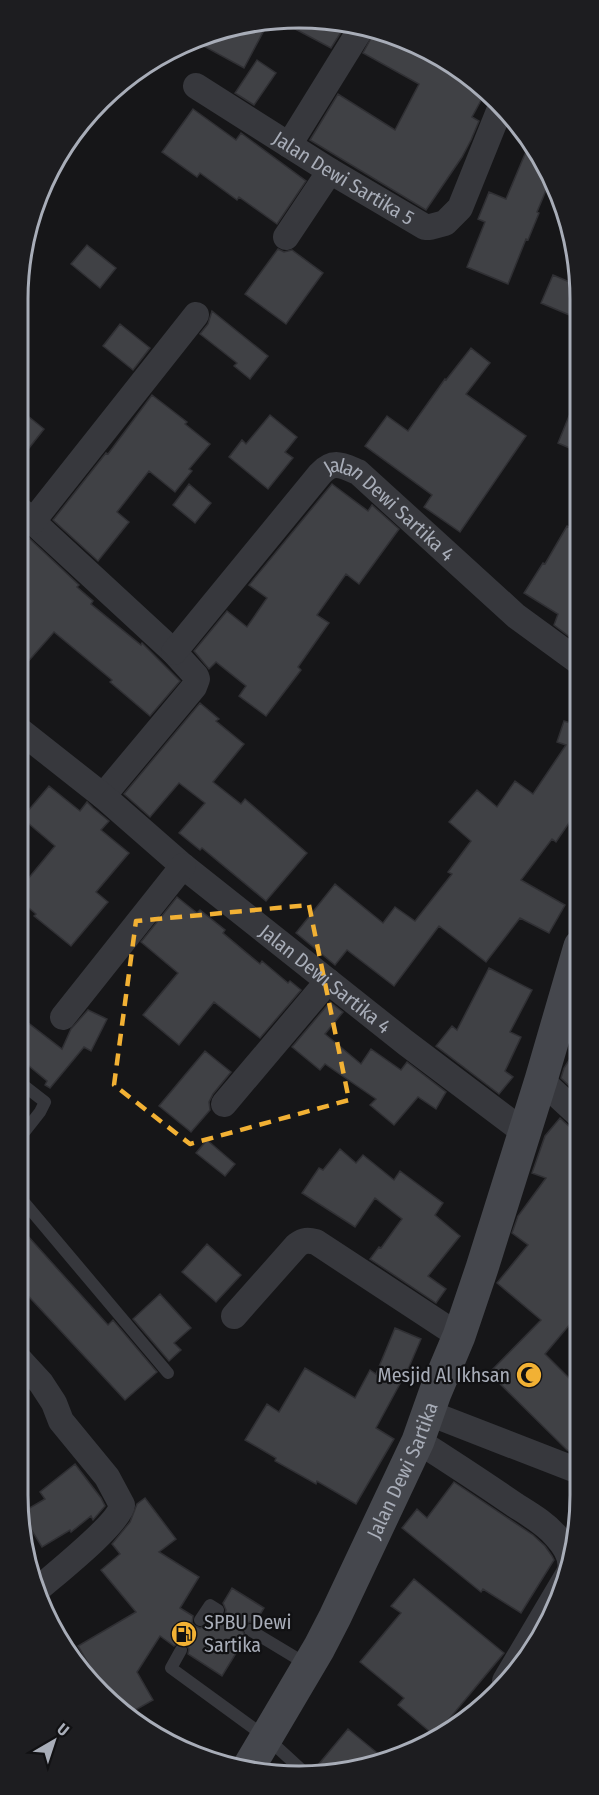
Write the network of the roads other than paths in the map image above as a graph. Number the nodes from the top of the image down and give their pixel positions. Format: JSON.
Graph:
{"nodes":[{"id":1,"x":357,"y":35,"type":"edge"},
{"id":2,"x":196,"y":86,"type":"dead end"},
{"id":3,"x":497,"y":115,"type":"edge"},
{"id":4,"x":289,"y":145,"type":"junction"},
{"id":5,"x":330,"y":171,"type":"junction"},
{"id":6,"x":286,"y":237,"type":"dead end"},
{"id":7,"x":196,"y":315,"type":"dead end"},
{"id":8,"x":29,"y":511,"type":"edge"},
{"id":9,"x":29,"y":518,"type":"edge"},
{"id":10,"x":174,"y":652,"type":"junction"},
{"id":11,"x":570,"y":655,"type":"edge"},
{"id":12,"x":29,"y":738,"type":"edge"},
{"id":13,"x":103,"y":796,"type":"junction"},
{"id":14,"x":183,"y":866,"type":"junction"},
{"id":15,"x":570,"y":980,"type":"edge"},
{"id":16,"x":328,"y":981,"type":"junction"},
{"id":17,"x":63,"y":1017,"type":"dead end"},
{"id":18,"x":541,"y":1080,"type":"junction"},
{"id":19,"x":29,"y":1090,"type":"edge"},
{"id":20,"x":224,"y":1104,"type":"dead end"},
{"id":21,"x":570,"y":1107,"type":"edge"},
{"id":22,"x":29,"y":1126,"type":"edge"},
{"id":23,"x":524,"y":1132,"type":"junction"},
{"id":24,"x":29,"y":1208,"type":"edge"},
{"id":25,"x":234,"y":1316,"type":"dead end"},
{"id":26,"x":459,"y":1336,"type":"junction"},
{"id":27,"x":29,"y":1370,"type":"edge"},
{"id":28,"x":168,"y":1373,"type":"dead end"},
{"id":29,"x":423,"y":1427,"type":"junction"},
{"id":30,"x":570,"y":1469,"type":"edge"},
{"id":31,"x":565,"y":1549,"type":"edge"},
{"id":32,"x":43,"y":1584,"type":"edge"},
{"id":33,"x":218,"y":1610,"type":"dead end"},
{"id":34,"x":200,"y":1620,"type":"dead end"},
{"id":35,"x":250,"y":1630,"type":"dead end"},
{"id":36,"x":182,"y":1650,"type":"dead end"},
{"id":37,"x":309,"y":1666,"type":"junction"},
{"id":38,"x":267,"y":1738,"type":"junction"},
{"id":39,"x":252,"y":1762,"type":"edge"},
{"id":40,"x":297,"y":1766,"type":"edge"}],
"edges":[{"from":1,"to":4,"type":"street"},
{"from":2,"to":4,"type":"street","name":"Jalan Dewi Sartika 5"},
{"from":3,"to":5,"type":"street","name":"Jalan Dewi Sartika 5"},
{"from":4,"to":5,"type":"street","name":"Jalan Dewi Sartika 5"},
{"from":5,"to":6,"type":"street"},
{"from":7,"to":8,"type":"street"},
{"from":9,"to":10,"type":"street"},
{"from":10,"to":11,"type":"street","name":"Jalan Dewi Sartika 4"},
{"from":10,"to":13,"type":"street"},
{"from":12,"to":13,"type":"street","name":"Jalan Dewi Sartika 4"},
{"from":13,"to":14,"type":"street","name":"Jalan Dewi Sartika 4"},
{"from":14,"to":16,"type":"street","name":"Jalan Dewi Sartika 4"},
{"from":14,"to":17,"type":"street"},
{"from":15,"to":18,"type":"main road","name":"Jalan Dewi Sartika"},
{"from":16,"to":20,"type":"street"},
{"from":16,"to":23,"type":"street","name":"Jalan Dewi Sartika 4"},
{"from":18,"to":21,"type":"street"},
{"from":18,"to":23,"type":"main road","name":"Jalan Dewi Sartika"},
{"from":19,"to":22,"type":"lane"},
{"from":23,"to":26,"type":"main road","name":"Jalan Dewi Sartika"},
{"from":24,"to":28,"type":"lane"},
{"from":25,"to":26,"type":"street"},
{"from":26,"to":29,"type":"main road","name":"Jalan Dewi Sartika"},
{"from":27,"to":32,"type":"street"},
{"from":29,"to":30,"type":"street"},
{"from":29,"to":31,"type":"street"},
{"from":29,"to":37,"type":"main road","name":"Jalan Dewi Sartika"},
{"from":33,"to":34,"type":"lane"},
{"from":35,"to":37,"type":"lane"},
{"from":36,"to":38,"type":"lane"},
{"from":37,"to":38,"type":"main road","name":"Jalan Dewi Sartika"},
{"from":38,"to":39,"type":"main road","name":"Jalan Dewi Sartika"},
{"from":38,"to":40,"type":"lane"}]}
